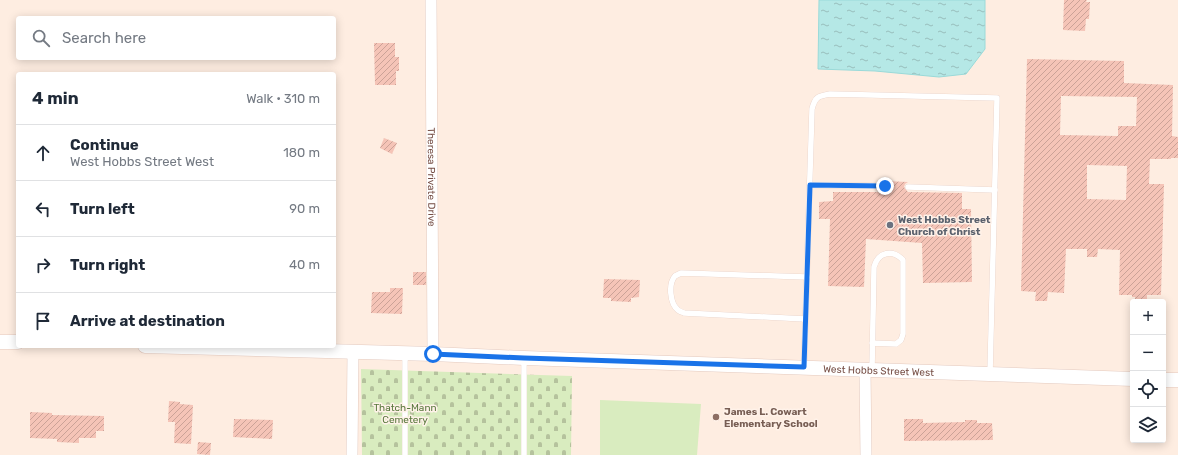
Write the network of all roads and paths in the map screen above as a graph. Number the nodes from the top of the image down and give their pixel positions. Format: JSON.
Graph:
{"nodes":[{"id":1,"x":431,"y":0,"type":"edge"},
{"id":2,"x":810,"y":185,"type":"junction"},
{"id":3,"x":885,"y":186,"type":"dead end"},
{"id":4,"x":908,"y":187,"type":"dead end"},
{"id":5,"x":995,"y":190,"type":"junction"},
{"id":6,"x":807,"y":277,"type":"junction"},
{"id":7,"x":805,"y":319,"type":"junction"},
{"id":8,"x":0,"y":342,"type":"edge"},
{"id":9,"x":16,"y":342,"type":"edge"},
{"id":10,"x":872,"y":343,"type":"junction"},
{"id":11,"x":214,"y":348,"type":"edge"},
{"id":12,"x":353,"y":352,"type":"junction"},
{"id":13,"x":405,"y":354,"type":"junction"},
{"id":14,"x":433,"y":354,"type":"junction"},
{"id":15,"x":524,"y":358,"type":"junction"},
{"id":16,"x":804,"y":367,"type":"junction"},
{"id":17,"x":868,"y":369,"type":"junction"},
{"id":18,"x":990,"y":374,"type":"junction"},
{"id":19,"x":1130,"y":379,"type":"edge"},
{"id":20,"x":1166,"y":380,"type":"edge"},
{"id":21,"x":1178,"y":380,"type":"edge"},
{"id":22,"x":352,"y":455,"type":"edge"},
{"id":23,"x":405,"y":455,"type":"edge"},
{"id":24,"x":524,"y":455,"type":"edge"},
{"id":25,"x":866,"y":455,"type":"edge"}],
"edges":[{"from":1,"to":14,"type":"street","name":"Theresa Private Drive"},
{"from":2,"to":3,"type":"lane"},
{"from":2,"to":5,"type":"lane"},
{"from":2,"to":6,"type":"lane"},
{"from":4,"to":5,"type":"lane"},
{"from":5,"to":18,"type":"lane"},
{"from":6,"to":7,"type":"lane"},
{"from":6,"to":7,"type":"lane"},
{"from":7,"to":16,"type":"lane"},
{"from":8,"to":9,"type":"street"},
{"from":10,"to":10,"type":"lane"},
{"from":10,"to":17,"type":"lane"},
{"from":11,"to":12,"type":"street","name":"West Hobbs Street West"},
{"from":12,"to":13,"type":"street","name":"West Hobbs Street West"},
{"from":12,"to":22,"type":"street"},
{"from":13,"to":14,"type":"street","name":"West Hobbs Street West"},
{"from":13,"to":23,"type":"lane"},
{"from":14,"to":15,"type":"street","name":"West Hobbs Street West"},
{"from":15,"to":16,"type":"street","name":"West Hobbs Street West"},
{"from":15,"to":24,"type":"lane"},
{"from":16,"to":17,"type":"street","name":"West Hobbs Street West"},
{"from":17,"to":18,"type":"street","name":"West Hobbs Street West"},
{"from":17,"to":25,"type":"street"},
{"from":18,"to":19,"type":"street","name":"West Hobbs Street West"},
{"from":20,"to":21,"type":"street"}]}
